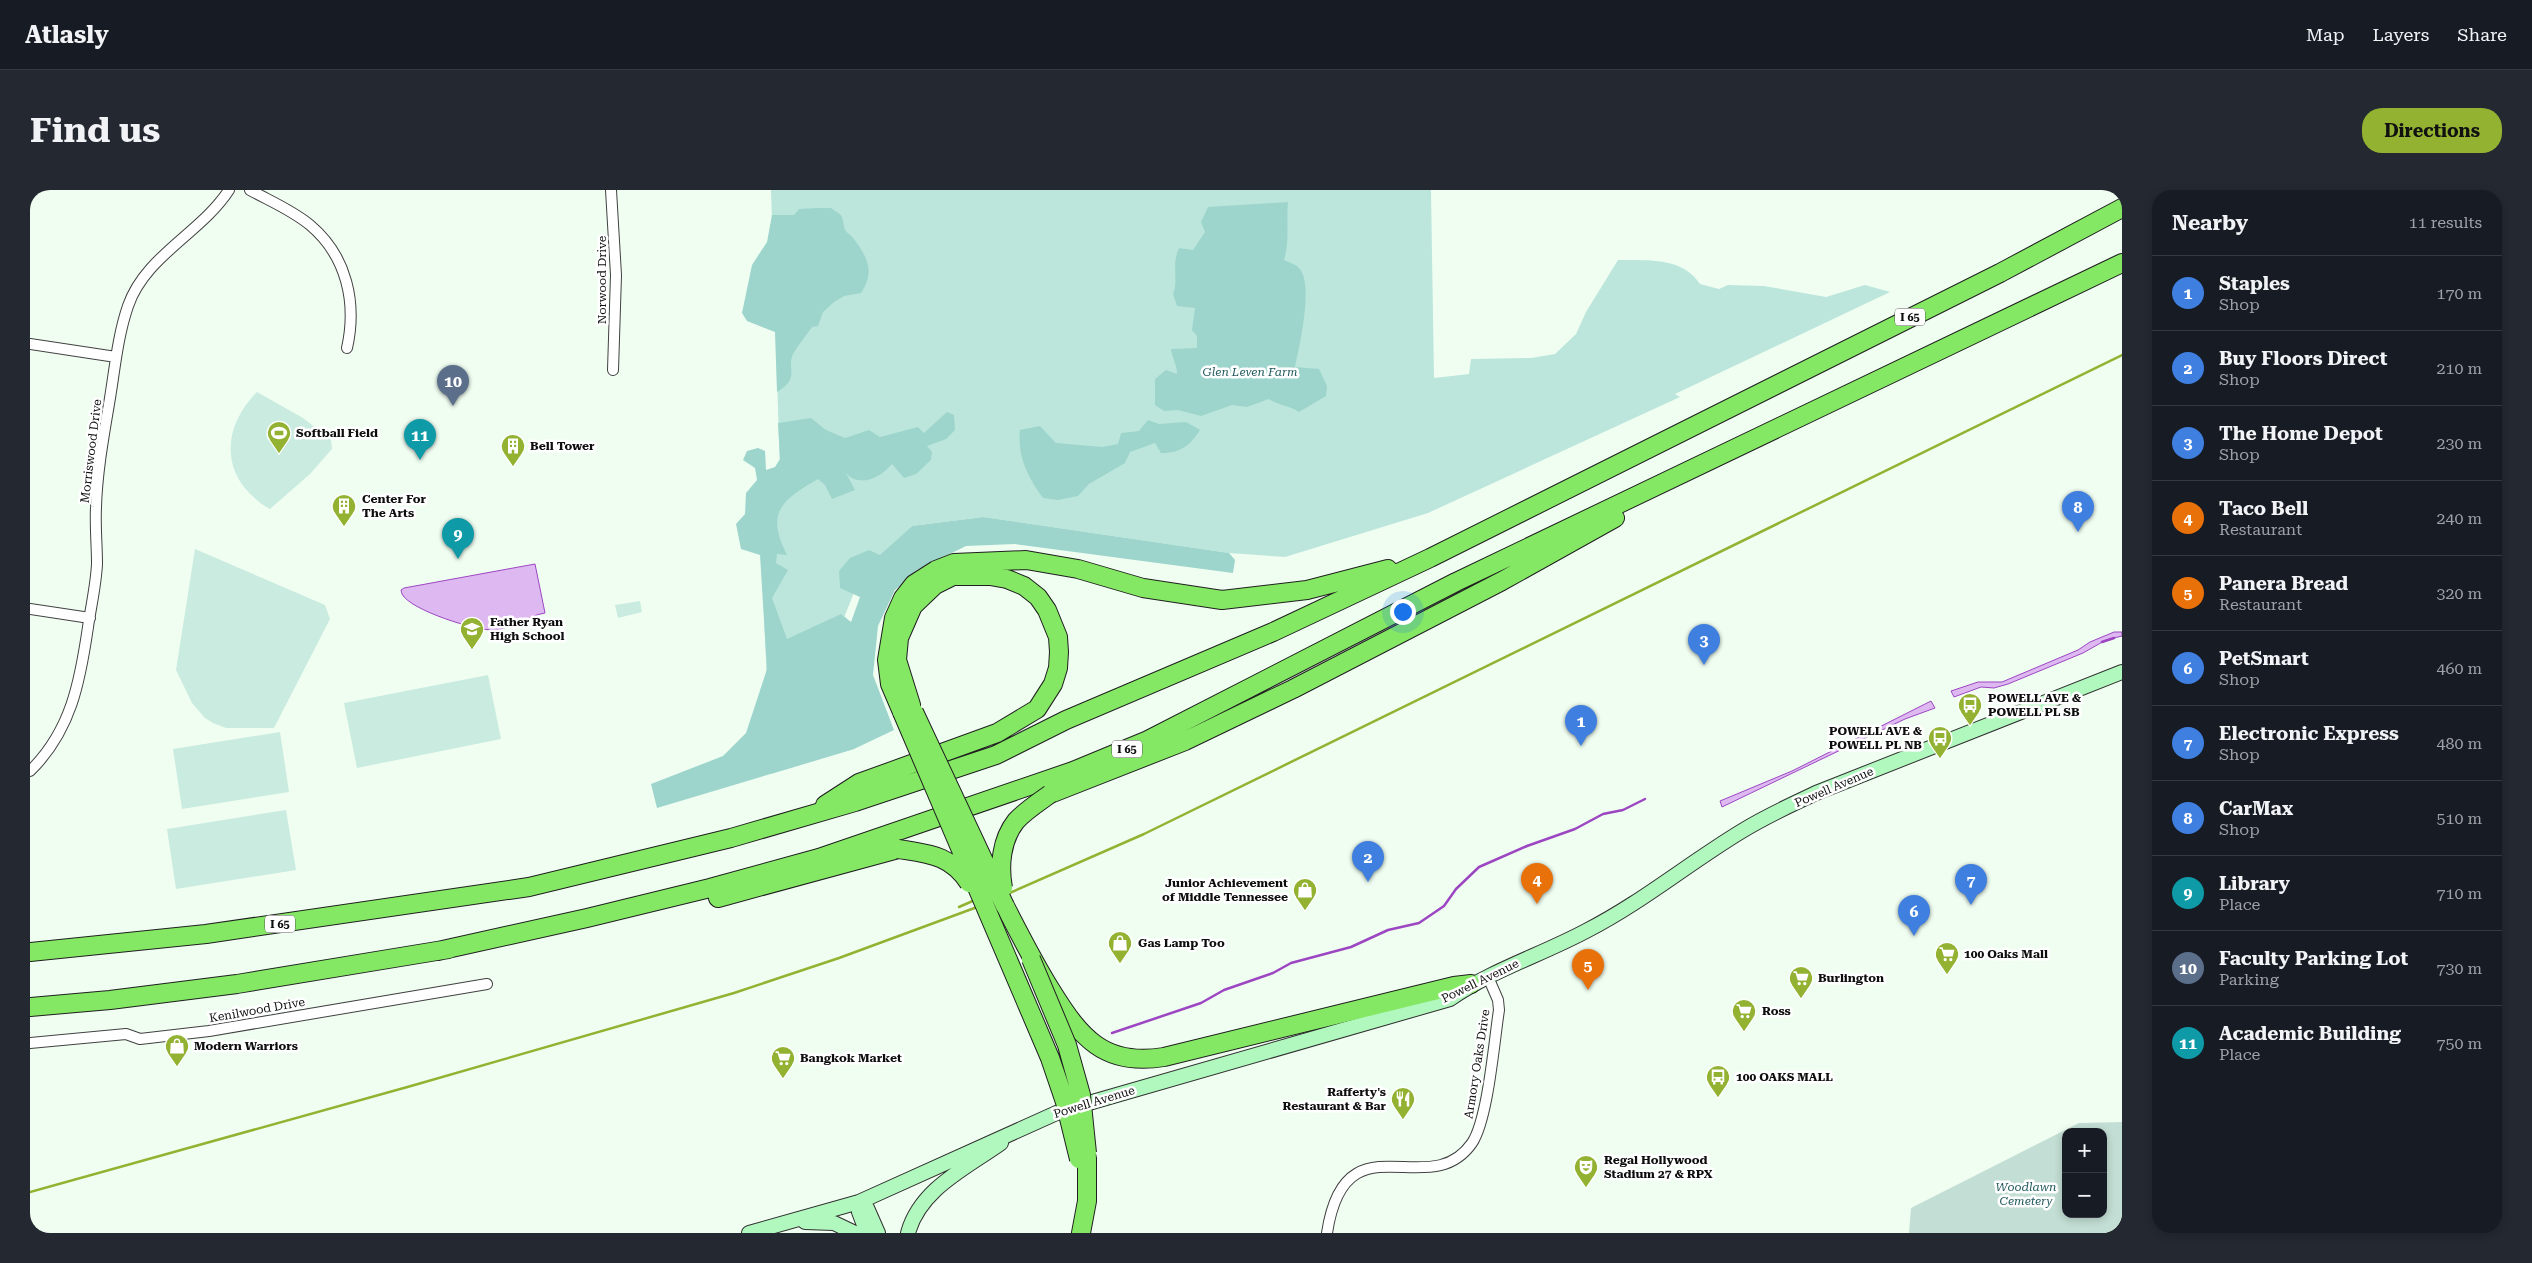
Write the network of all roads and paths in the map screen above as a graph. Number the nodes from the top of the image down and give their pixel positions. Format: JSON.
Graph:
{"nodes":[{"id":1,"x":229,"y":190,"type":"edge"},
{"id":2,"x":250,"y":190,"type":"edge"},
{"id":3,"x":611,"y":190,"type":"edge"},
{"id":4,"x":2122,"y":208,"type":"edge"},
{"id":5,"x":2122,"y":263,"type":"edge"},
{"id":6,"x":30,"y":344,"type":"edge"},
{"id":7,"x":347,"y":348,"type":"dead end"},
{"id":8,"x":116,"y":357,"type":"junction"},
{"id":9,"x":613,"y":370,"type":"dead end"},
{"id":10,"x":1772,"y":431,"type":"junction"},
{"id":11,"x":1430,"y":558,"type":"junction"},
{"id":12,"x":30,"y":609,"type":"edge"},
{"id":13,"x":90,"y":618,"type":"junction"},
{"id":14,"x":2122,"y":672,"type":"edge"},
{"id":15,"x":906,"y":709,"type":"junction"},
{"id":16,"x":30,"y":771,"type":"edge"},
{"id":17,"x":808,"y":816,"type":"junction"},
{"id":18,"x":1005,"y":906,"type":"junction"},
{"id":19,"x":987,"y":913,"type":"junction"},
{"id":20,"x":438,"y":950,"type":"junction"},
{"id":21,"x":30,"y":952,"type":"edge"},
{"id":22,"x":1031,"y":959,"type":"junction"},
{"id":23,"x":1480,"y":980,"type":"junction"},
{"id":24,"x":487,"y":984,"type":"dead end"},
{"id":25,"x":30,"y":1007,"type":"edge"},
{"id":26,"x":30,"y":1043,"type":"edge"},
{"id":27,"x":1028,"y":1124,"type":"junction"},
{"id":28,"x":1083,"y":1159,"type":"junction"},
{"id":29,"x":859,"y":1202,"type":"junction"},
{"id":30,"x":792,"y":1221,"type":"junction"},
{"id":31,"x":749,"y":1233,"type":"edge"},
{"id":32,"x":855,"y":1233,"type":"edge"},
{"id":33,"x":868,"y":1233,"type":"edge"},
{"id":34,"x":878,"y":1233,"type":"edge"},
{"id":35,"x":908,"y":1233,"type":"edge"},
{"id":36,"x":1072,"y":1233,"type":"edge"},
{"id":37,"x":1081,"y":1233,"type":"edge"},
{"id":38,"x":1328,"y":1233,"type":"edge"}],
"edges":[{"from":1,"to":8,"type":"street","name":"Morriswood Drive"},
{"from":2,"to":7,"type":"street"},
{"from":3,"to":9,"type":"street","name":"Norwood Drive"},
{"from":4,"to":11,"type":"highway","number":"I 65"},
{"from":5,"to":10,"type":"highway","number":"I 65"},
{"from":6,"to":8,"type":"street"},
{"from":8,"to":13,"type":"street","name":"Morriswood Drive"},
{"from":10,"to":18,"type":"highway","bridge":true},
{"from":10,"to":20,"type":"highway","number":"I 65"},
{"from":11,"to":15,"type":"highway"},
{"from":11,"to":17,"type":"highway","number":"I 65"},
{"from":12,"to":13,"type":"street"},
{"from":13,"to":16,"type":"street","name":"Morriswood Drive"},
{"from":14,"to":23,"type":"main road","name":"Powell Avenue"},
{"from":15,"to":17,"type":"highway"},
{"from":15,"to":18,"type":"highway","bridge":true},
{"from":15,"to":19,"type":"highway","bridge":true},
{"from":17,"to":21,"type":"highway","number":"I 65"},
{"from":18,"to":22,"type":"highway"},
{"from":19,"to":20,"type":"highway","bridge":true},
{"from":19,"to":28,"type":"highway","bridge":true},
{"from":20,"to":25,"type":"highway","number":"I 65"},
{"from":22,"to":23,"type":"highway","bridge":true},
{"from":22,"to":28,"type":"highway","bridge":true},
{"from":23,"to":27,"type":"main road","name":"Powell Avenue"},
{"from":23,"to":38,"type":"street","name":"Armory Oaks Drive"},
{"from":24,"to":26,"type":"street","name":"Kenilwood Drive"},
{"from":27,"to":29,"type":"main road","name":"Powell Avenue"},
{"from":27,"to":35,"type":"main road"},
{"from":28,"to":36,"type":"highway"},
{"from":28,"to":37,"type":"highway"},
{"from":29,"to":30,"type":"main road","name":"Powell Avenue"},
{"from":29,"to":33,"type":"main road"},
{"from":29,"to":34,"type":"main road"},
{"from":30,"to":31,"type":"main road","name":"Powell Avenue"},
{"from":30,"to":32,"type":"main road"}]}
